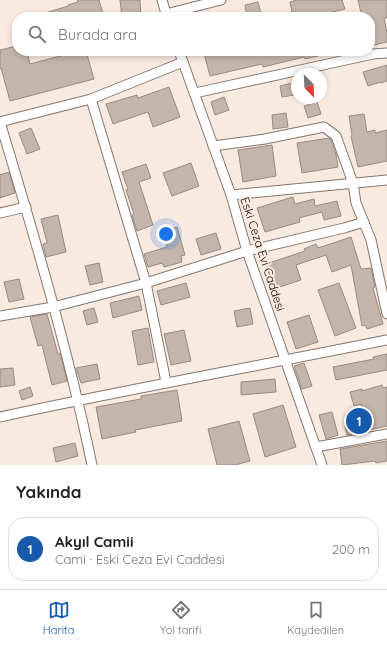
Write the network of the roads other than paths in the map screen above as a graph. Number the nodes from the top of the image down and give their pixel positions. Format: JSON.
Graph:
{"nodes":[{"id":1,"x":162,"y":0,"type":"edge"},
{"id":2,"x":221,"y":0,"type":"edge"},
{"id":3,"x":165,"y":12,"type":"edge"},
{"id":4,"x":177,"y":12,"type":"edge"},
{"id":5,"x":387,"y":53,"type":"edge"},
{"id":6,"x":375,"y":54,"type":"edge"},
{"id":7,"x":181,"y":56,"type":"edge"},
{"id":8,"x":364,"y":56,"type":"edge"},
{"id":9,"x":183,"y":62,"type":"junction"},
{"id":10,"x":195,"y":93,"type":"junction"},
{"id":11,"x":91,"y":99,"type":"junction"},
{"id":12,"x":0,"y":122,"type":"edge"},
{"id":13,"x":213,"y":146,"type":"junction"},
{"id":14,"x":387,"y":180,"type":"edge"},
{"id":15,"x":353,"y":183,"type":"junction"},
{"id":16,"x":231,"y":195,"type":"junction"},
{"id":17,"x":26,"y":207,"type":"junction"},
{"id":18,"x":0,"y":213,"type":"edge"},
{"id":19,"x":364,"y":222,"type":"junction"},
{"id":20,"x":247,"y":251,"type":"junction"},
{"id":21,"x":146,"y":283,"type":"junction"},
{"id":22,"x":53,"y":307,"type":"junction"},
{"id":23,"x":387,"y":314,"type":"edge"},
{"id":24,"x":0,"y":316,"type":"edge"},
{"id":25,"x":387,"y":340,"type":"edge"},
{"id":26,"x":285,"y":361,"type":"junction"},
{"id":27,"x":166,"y":382,"type":"junction"},
{"id":28,"x":79,"y":400,"type":"junction"},
{"id":29,"x":0,"y":417,"type":"edge"},
{"id":30,"x":387,"y":434,"type":"edge"},
{"id":31,"x":316,"y":446,"type":"junction"},
{"id":32,"x":92,"y":465,"type":"edge"},
{"id":33,"x":322,"y":465,"type":"edge"}],
"edges":[{"from":1,"to":3,"type":"street"},
{"from":2,"to":4,"type":"street"},
{"from":5,"to":6,"type":"street"},
{"from":7,"to":9,"type":"street","name":"Eski Ceza Evi Caddesi"},
{"from":8,"to":10,"type":"street"},
{"from":9,"to":10,"type":"street","name":"Eski Ceza Evi Caddesi"},
{"from":9,"to":11,"type":"street"},
{"from":10,"to":13,"type":"street","name":"Eski Ceza Evi Caddesi"},
{"from":11,"to":12,"type":"street"},
{"from":11,"to":21,"type":"street"},
{"from":12,"to":17,"type":"street"},
{"from":13,"to":15,"type":"street"},
{"from":13,"to":16,"type":"street","name":"Eski Ceza Evi Caddesi"},
{"from":14,"to":15,"type":"street"},
{"from":15,"to":16,"type":"street"},
{"from":15,"to":19,"type":"street"},
{"from":16,"to":20,"type":"street","name":"Eski Ceza Evi Caddesi"},
{"from":17,"to":18,"type":"street"},
{"from":17,"to":22,"type":"street"},
{"from":19,"to":20,"type":"street"},
{"from":19,"to":23,"type":"street"},
{"from":20,"to":21,"type":"street"},
{"from":20,"to":26,"type":"street","name":"Eski Ceza Evi Caddesi"},
{"from":21,"to":22,"type":"street"},
{"from":21,"to":27,"type":"street"},
{"from":22,"to":24,"type":"street"},
{"from":22,"to":28,"type":"street"},
{"from":25,"to":26,"type":"street"},
{"from":26,"to":27,"type":"street"},
{"from":26,"to":31,"type":"street","name":"Eski Ceza Evi Caddesi"},
{"from":27,"to":28,"type":"street"},
{"from":28,"to":29,"type":"street"},
{"from":28,"to":32,"type":"street"},
{"from":30,"to":31,"type":"street"},
{"from":31,"to":33,"type":"street","name":"Eski Ceza Evi Caddesi"}]}
